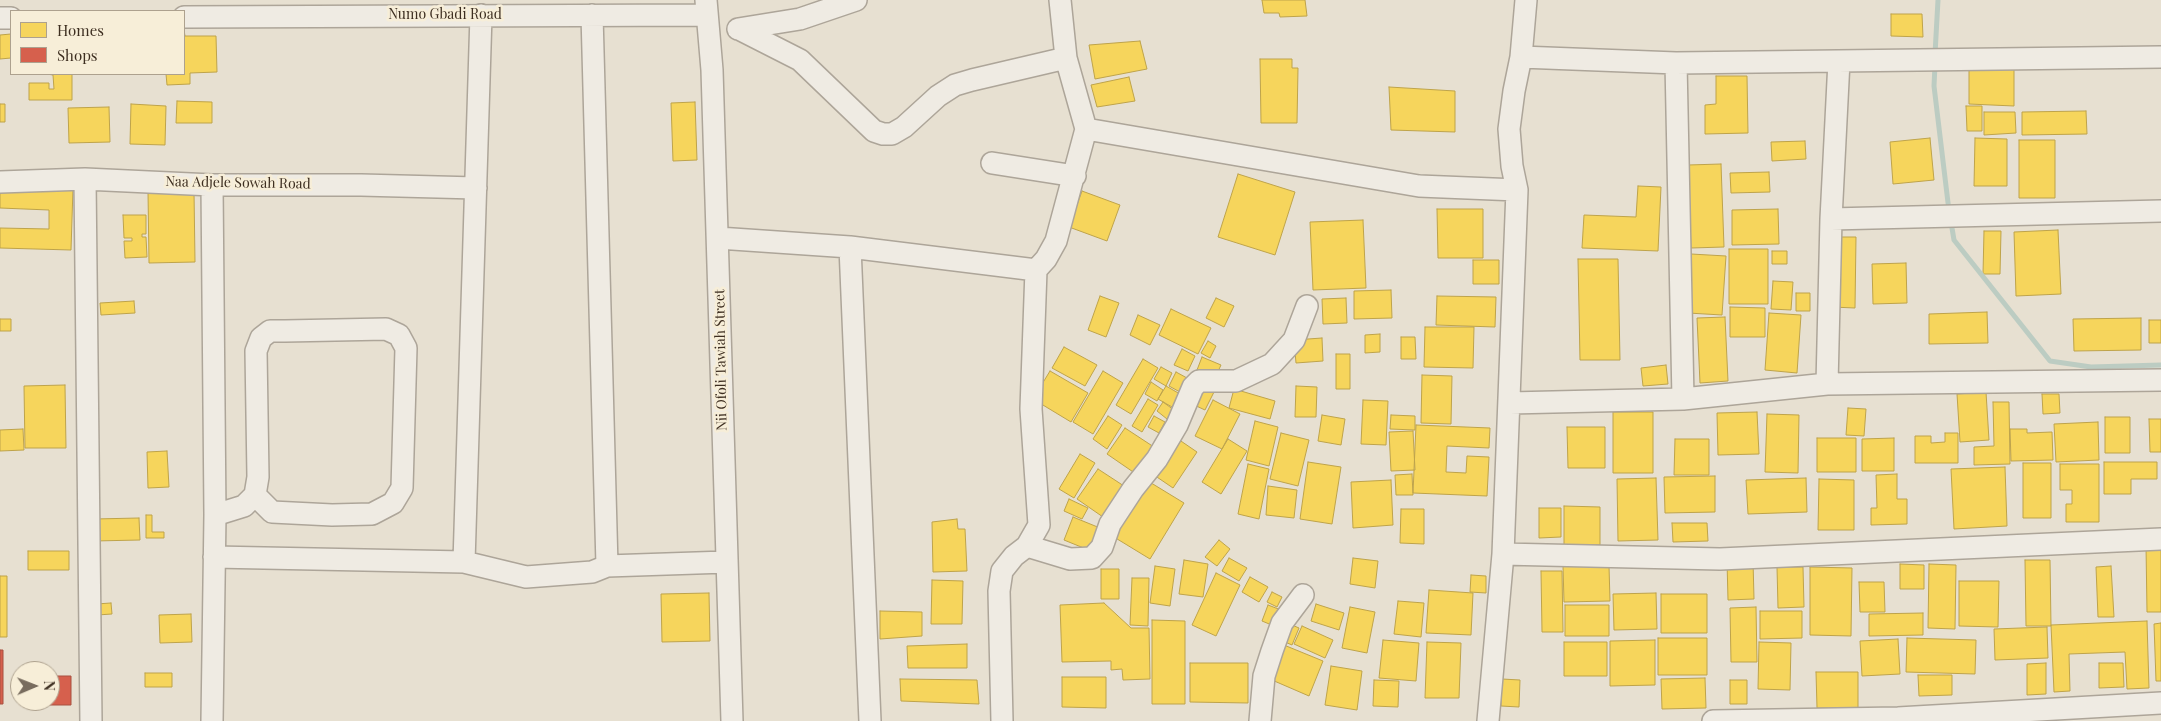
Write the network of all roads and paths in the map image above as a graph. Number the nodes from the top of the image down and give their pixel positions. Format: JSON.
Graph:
{"nodes":[{"id":1,"x":856,"y":0,"type":"edge"},
{"id":2,"x":1060,"y":0,"type":"edge"},
{"id":3,"x":1526,"y":0,"type":"edge"},
{"id":4,"x":481,"y":15,"type":"junction"},
{"id":5,"x":592,"y":15,"type":"junction"},
{"id":6,"x":707,"y":15,"type":"edge"},
{"id":7,"x":185,"y":17,"type":"edge"},
{"id":8,"x":739,"y":29,"type":"junction"},
{"id":9,"x":2161,"y":56,"type":"edge"},
{"id":10,"x":1521,"y":57,"type":"junction"},
{"id":11,"x":1066,"y":58,"type":"junction"},
{"id":12,"x":1839,"y":61,"type":"junction"},
{"id":13,"x":1676,"y":63,"type":"junction"},
{"id":14,"x":1086,"y":129,"type":"junction"},
{"id":15,"x":992,"y":163,"type":"dead end"},
{"id":16,"x":1075,"y":176,"type":"junction"},
{"id":17,"x":85,"y":179,"type":"junction"},
{"id":18,"x":0,"y":182,"type":"edge"},
{"id":19,"x":212,"y":185,"type":"junction"},
{"id":20,"x":476,"y":188,"type":"junction"},
{"id":21,"x":1517,"y":190,"type":"junction"},
{"id":22,"x":2161,"y":211,"type":"edge"},
{"id":23,"x":1831,"y":219,"type":"junction"},
{"id":24,"x":718,"y":238,"type":"junction"},
{"id":25,"x":850,"y":247,"type":"junction"},
{"id":26,"x":1036,"y":270,"type":"junction"},
{"id":27,"x":1307,"y":306,"type":"dead end"},
{"id":28,"x":2161,"y":380,"type":"edge"},
{"id":29,"x":1827,"y":384,"type":"junction"},
{"id":30,"x":1683,"y":399,"type":"junction"},
{"id":31,"x":1510,"y":402,"type":"junction"},
{"id":32,"x":255,"y":494,"type":"junction"},
{"id":33,"x":215,"y":515,"type":"junction"},
{"id":34,"x":2161,"y":539,"type":"edge"},
{"id":35,"x":1028,"y":546,"type":"junction"},
{"id":36,"x":1503,"y":554,"type":"junction"},
{"id":37,"x":214,"y":557,"type":"junction"},
{"id":38,"x":464,"y":562,"type":"junction"},
{"id":39,"x":726,"y":562,"type":"junction"},
{"id":40,"x":607,"y":566,"type":"junction"},
{"id":41,"x":1303,"y":595,"type":"dead end"},
{"id":42,"x":2161,"y":703,"type":"edge"},
{"id":43,"x":91,"y":721,"type":"edge"},
{"id":44,"x":212,"y":721,"type":"edge"},
{"id":45,"x":732,"y":721,"type":"edge"},
{"id":46,"x":870,"y":721,"type":"edge"},
{"id":47,"x":1002,"y":721,"type":"edge"},
{"id":48,"x":1260,"y":721,"type":"edge"},
{"id":49,"x":1488,"y":721,"type":"edge"},
{"id":50,"x":1713,"y":721,"type":"edge"}],
"edges":[{"from":1,"to":8,"type":"street","name":"Numo Gbadi Road"},
{"from":2,"to":11,"type":"street"},
{"from":3,"to":10,"type":"street"},
{"from":4,"to":5,"type":"street","name":"Numo Gbadi Road"},
{"from":4,"to":7,"type":"street","name":"Numo Gbadi Road"},
{"from":4,"to":20,"type":"street"},
{"from":5,"to":6,"type":"street","name":"Numo Gbadi Road"},
{"from":5,"to":40,"type":"street"},
{"from":6,"to":8,"type":"street","name":"Numo Gbadi Road"},
{"from":6,"to":24,"type":"street","name":"Nii Ofoli Tawiah Street"},
{"from":8,"to":11,"type":"street"},
{"from":9,"to":12,"type":"street"},
{"from":10,"to":13,"type":"street"},
{"from":10,"to":21,"type":"street"},
{"from":11,"to":14,"type":"street"},
{"from":12,"to":13,"type":"street"},
{"from":12,"to":23,"type":"street"},
{"from":13,"to":30,"type":"street"},
{"from":14,"to":16,"type":"street"},
{"from":14,"to":21,"type":"street"},
{"from":15,"to":16,"type":"street"},
{"from":16,"to":26,"type":"street"},
{"from":17,"to":18,"type":"street","name":"Naa Adjele Sowah Road"},
{"from":17,"to":19,"type":"street","name":"Naa Adjele Sowah Road"},
{"from":17,"to":43,"type":"street"},
{"from":19,"to":20,"type":"street","name":"Naa Adjele Sowah Road"},
{"from":19,"to":33,"type":"street"},
{"from":20,"to":38,"type":"street"},
{"from":21,"to":31,"type":"street"},
{"from":22,"to":23,"type":"street"},
{"from":23,"to":29,"type":"street"},
{"from":24,"to":25,"type":"street"},
{"from":24,"to":39,"type":"street","name":"Nii Ofoli Tawiah Street"},
{"from":25,"to":26,"type":"street"},
{"from":25,"to":46,"type":"street"},
{"from":26,"to":35,"type":"street"},
{"from":27,"to":35,"type":"street"},
{"from":28,"to":29,"type":"street"},
{"from":29,"to":30,"type":"street"},
{"from":30,"to":31,"type":"street"},
{"from":31,"to":36,"type":"street"},
{"from":32,"to":32,"type":"street"},
{"from":32,"to":33,"type":"street"},
{"from":33,"to":37,"type":"street"},
{"from":34,"to":36,"type":"street"},
{"from":35,"to":47,"type":"street"},
{"from":36,"to":49,"type":"street"},
{"from":37,"to":38,"type":"street"},
{"from":37,"to":44,"type":"street"},
{"from":38,"to":40,"type":"street"},
{"from":39,"to":40,"type":"street"},
{"from":39,"to":45,"type":"street","name":"Nii Ofoli Tawiah Street"},
{"from":41,"to":48,"type":"street"},
{"from":42,"to":50,"type":"street"}]}
